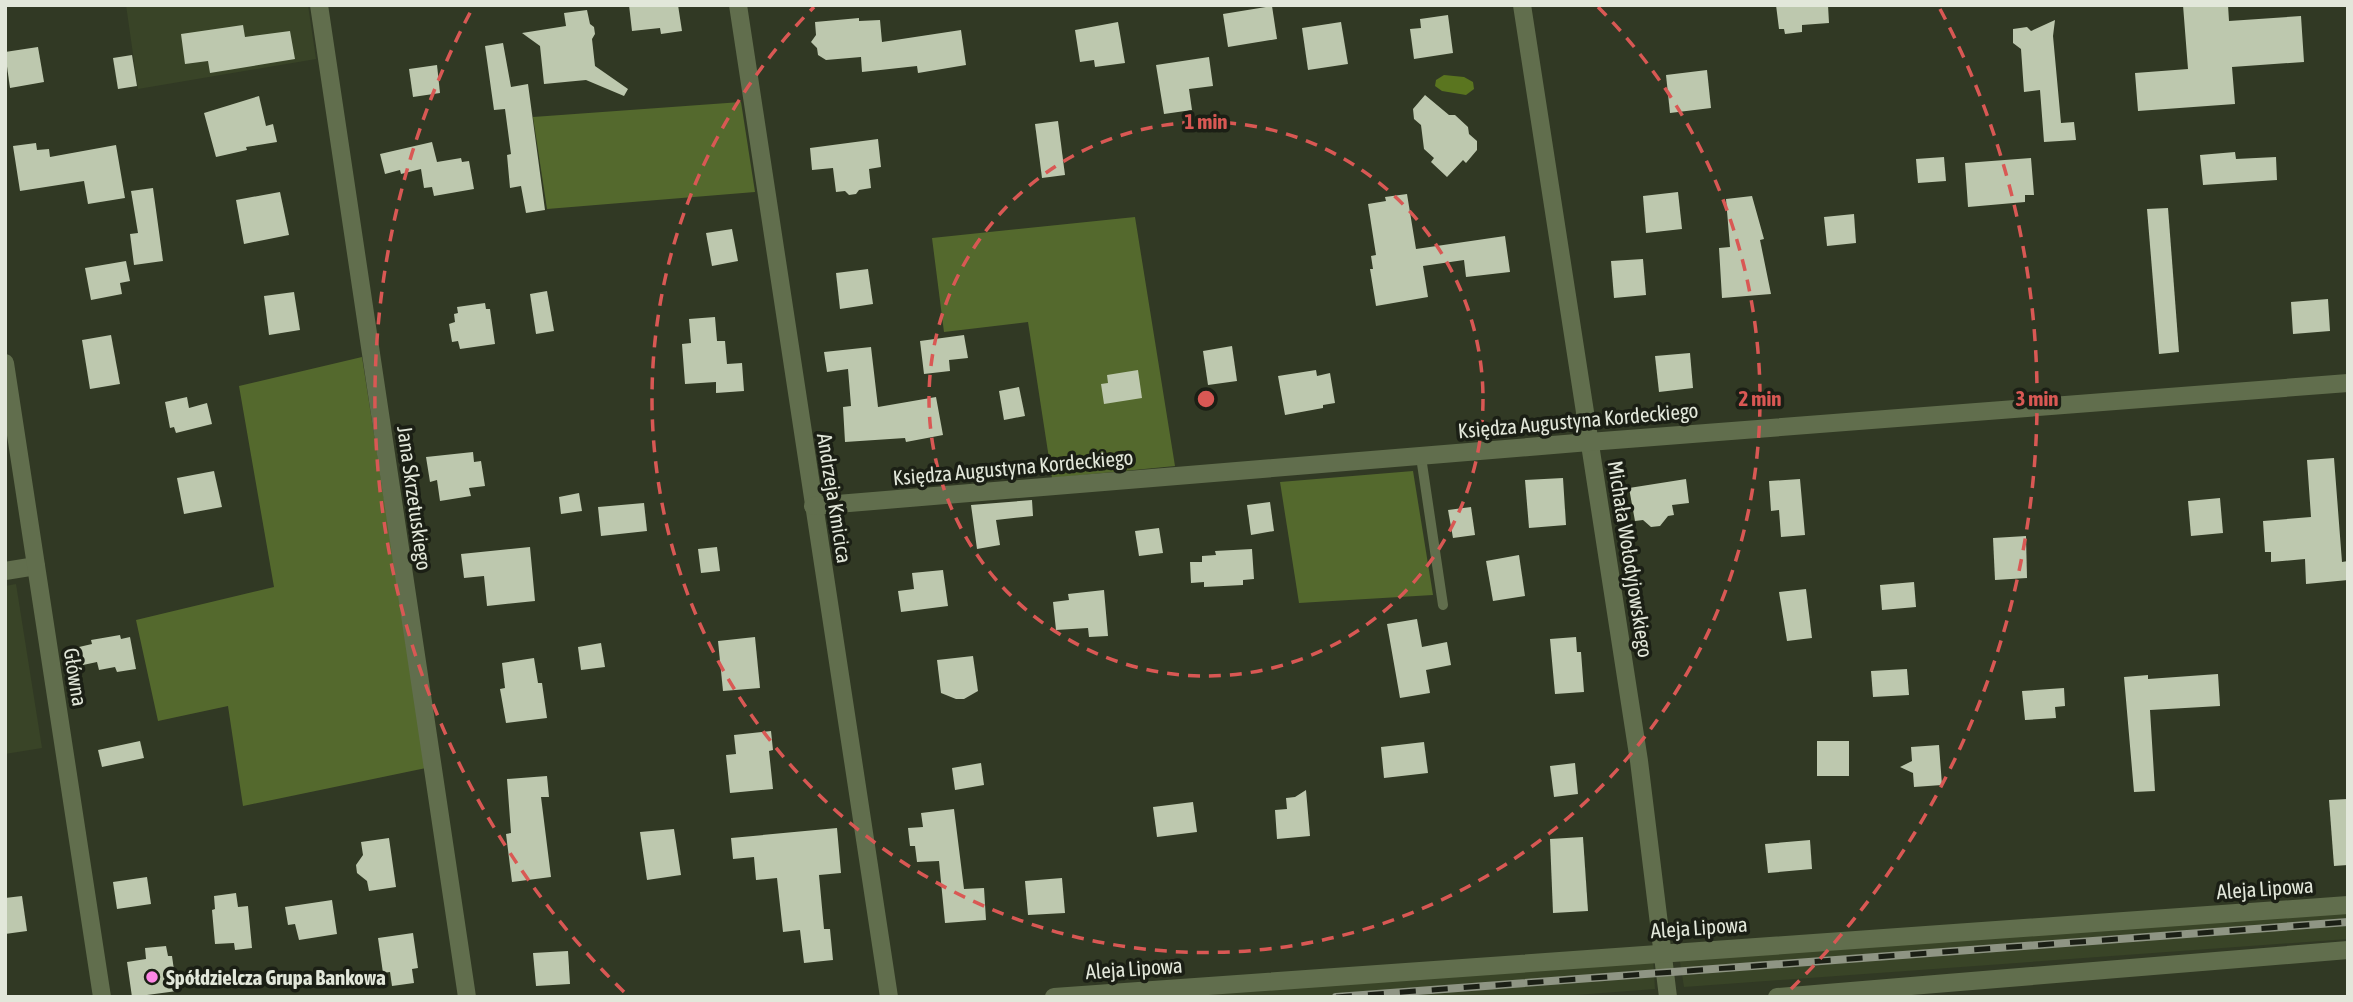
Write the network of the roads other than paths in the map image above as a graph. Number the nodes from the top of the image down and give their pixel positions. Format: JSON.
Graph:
{"nodes":[{"id":1,"x":319,"y":5,"type":"edge"},
{"id":2,"x":738,"y":5,"type":"edge"},
{"id":3,"x":1522,"y":5,"type":"edge"},
{"id":4,"x":5,"y":363,"type":"edge"},
{"id":5,"x":2348,"y":383,"type":"edge"},
{"id":6,"x":1589,"y":442,"type":"junction"},
{"id":7,"x":1421,"y":457,"type":"junction"},
{"id":8,"x":813,"y":506,"type":"junction"},
{"id":9,"x":36,"y":566,"type":"junction"},
{"id":10,"x":5,"y":571,"type":"edge"},
{"id":11,"x":1443,"y":605,"type":"dead end"},
{"id":12,"x":2348,"y":905,"type":"edge"},
{"id":13,"x":2348,"y":950,"type":"edge"},
{"id":14,"x":1664,"y":952,"type":"junction"},
{"id":15,"x":102,"y":997,"type":"edge"},
{"id":16,"x":467,"y":997,"type":"edge"},
{"id":17,"x":889,"y":997,"type":"edge"},
{"id":18,"x":1054,"y":997,"type":"edge"},
{"id":19,"x":1668,"y":997,"type":"edge"},
{"id":20,"x":1777,"y":997,"type":"edge"}],
"edges":[{"from":1,"to":16,"type":"street","name":"Jana Skrzetuskiego"},
{"from":2,"to":8,"type":"street","name":"Andrzeja Kmicica"},
{"from":3,"to":6,"type":"street","name":"Michała Wołodyjowskiego"},
{"from":4,"to":9,"type":"street","name":"Główna"},
{"from":5,"to":6,"type":"street","name":"Księdza Augustyna Kordeckiego"},
{"from":6,"to":7,"type":"street","name":"Księdza Augustyna Kordeckiego"},
{"from":6,"to":14,"type":"street","name":"Michała Wołodyjowskiego"},
{"from":7,"to":8,"type":"street","name":"Księdza Augustyna Kordeckiego"},
{"from":7,"to":11,"type":"lane"},
{"from":8,"to":17,"type":"street","name":"Andrzeja Kmicica"},
{"from":9,"to":10,"type":"street"},
{"from":9,"to":15,"type":"street","name":"Główna"},
{"from":12,"to":14,"type":"street","name":"Aleja Lipowa"},
{"from":13,"to":20,"type":"street"},
{"from":14,"to":18,"type":"street","name":"Aleja Lipowa"},
{"from":14,"to":19,"type":"street","name":"Michała Wołodyjowskiego"}]}
